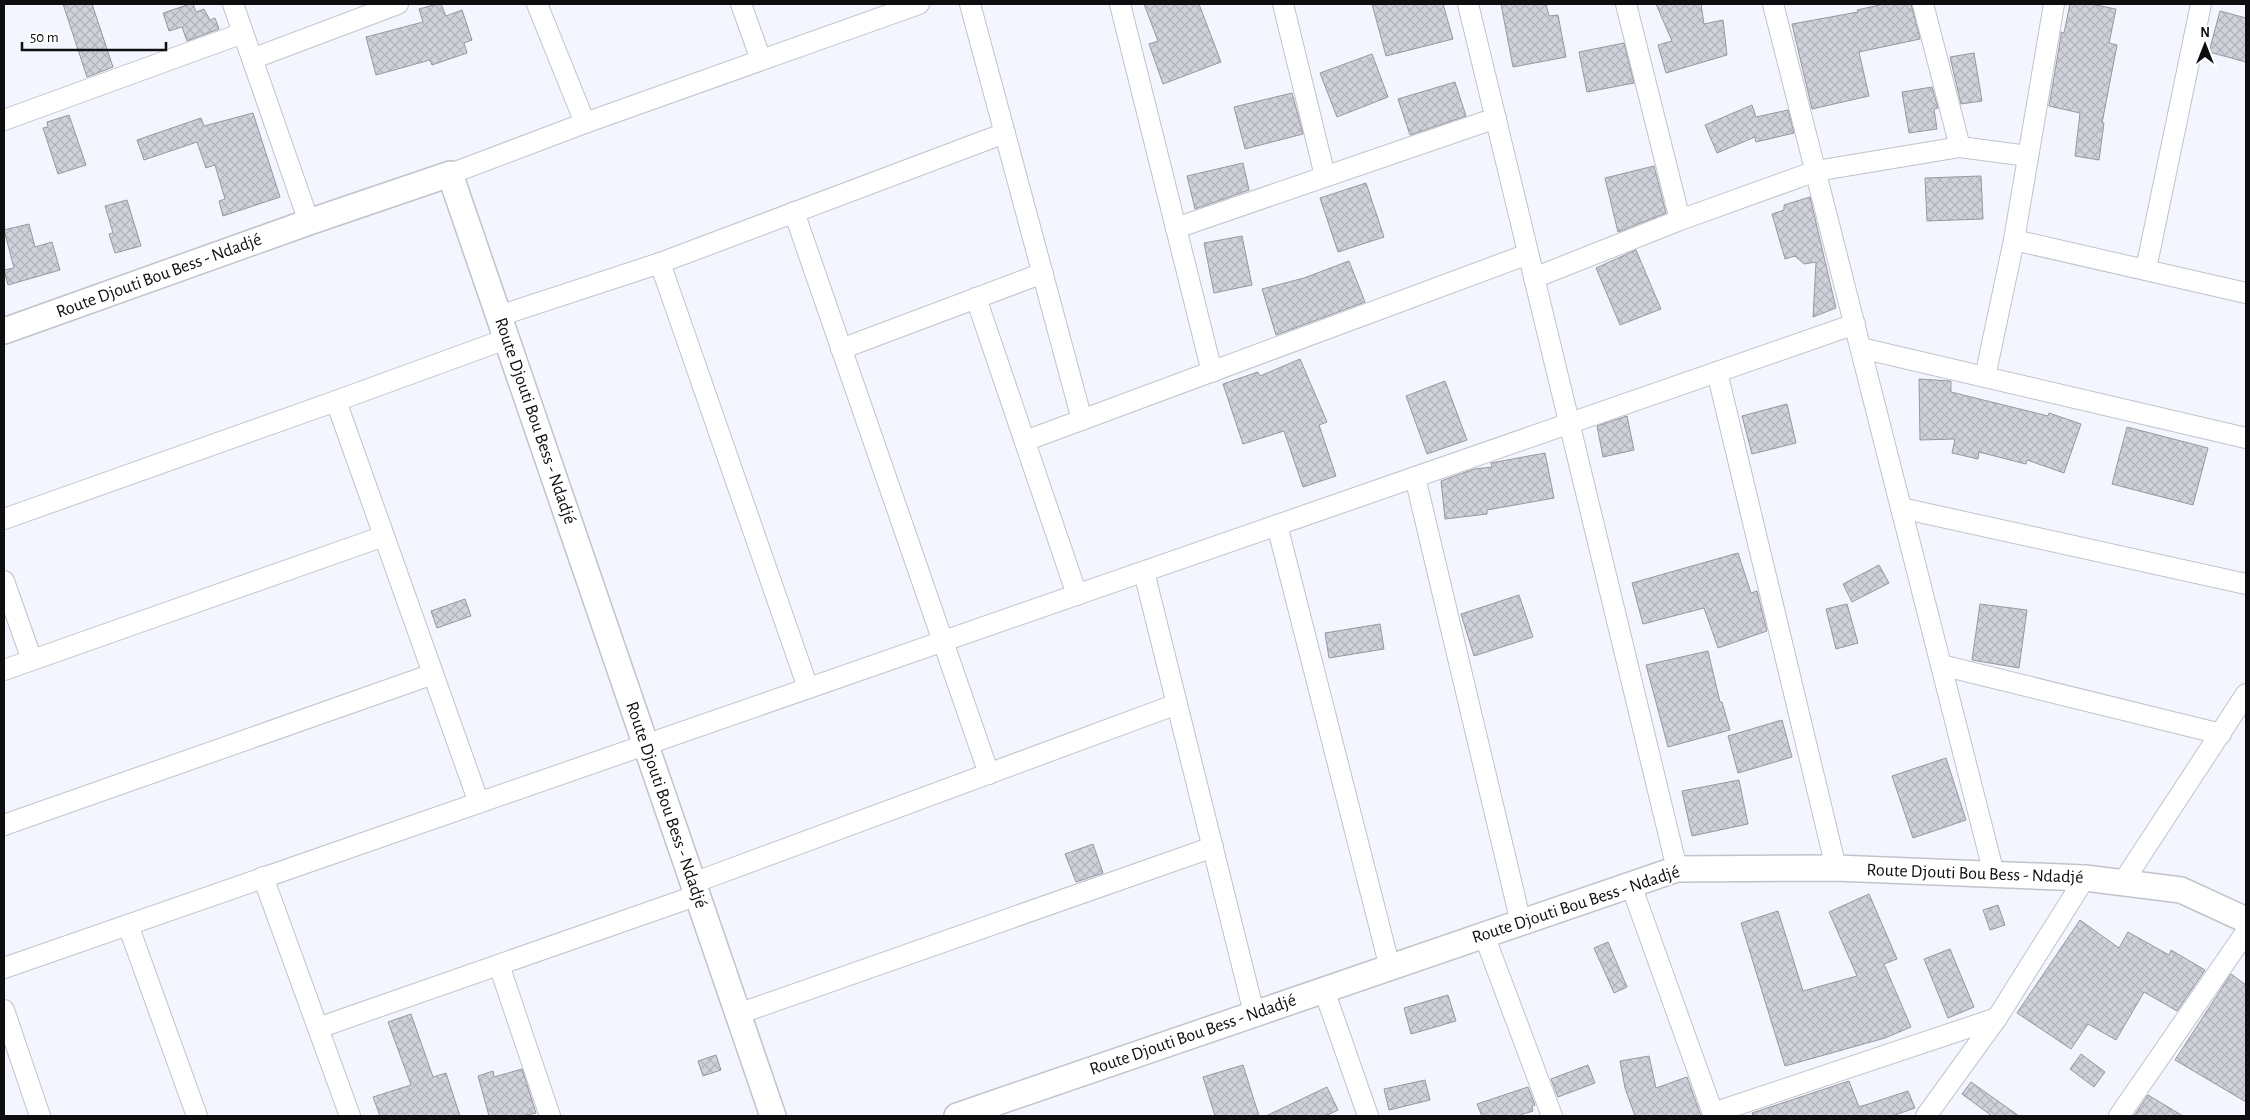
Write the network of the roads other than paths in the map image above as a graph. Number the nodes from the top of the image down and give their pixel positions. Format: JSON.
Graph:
{"nodes":[{"id":1,"x":233,"y":4,"type":"edge"},
{"id":2,"x":398,"y":4,"type":"edge"},
{"id":3,"x":537,"y":4,"type":"edge"},
{"id":4,"x":741,"y":4,"type":"edge"},
{"id":5,"x":919,"y":4,"type":"edge"},
{"id":6,"x":970,"y":4,"type":"edge"},
{"id":7,"x":1120,"y":4,"type":"edge"},
{"id":8,"x":1282,"y":4,"type":"edge"},
{"id":9,"x":1468,"y":4,"type":"edge"},
{"id":10,"x":1626,"y":4,"type":"edge"},
{"id":11,"x":1773,"y":4,"type":"edge"},
{"id":12,"x":1922,"y":4,"type":"edge"},
{"id":13,"x":2054,"y":4,"type":"edge"},
{"id":14,"x":2201,"y":4,"type":"edge"},
{"id":15,"x":243,"y":33,"type":"junction"},
{"id":16,"x":252,"y":59,"type":"junction"},
{"id":17,"x":761,"y":60,"type":"junction"},
{"id":18,"x":1496,"y":118,"type":"junction"},
{"id":19,"x":4,"y":120,"type":"edge"},
{"id":20,"x":585,"y":124,"type":"junction"},
{"id":21,"x":1005,"y":133,"type":"junction"},
{"id":22,"x":1960,"y":147,"type":"junction"},
{"id":23,"x":2028,"y":156,"type":"junction"},
{"id":24,"x":1816,"y":171,"type":"junction"},
{"id":25,"x":450,"y":174,"type":"junction"},
{"id":26,"x":1325,"y":176,"type":"junction"},
{"id":27,"x":794,"y":212,"type":"junction"},
{"id":28,"x":1680,"y":220,"type":"junction"},
{"id":29,"x":310,"y":222,"type":"junction"},
{"id":30,"x":1176,"y":228,"type":"junction"},
{"id":31,"x":2014,"y":240,"type":"junction"},
{"id":32,"x":1528,"y":254,"type":"junction"},
{"id":33,"x":660,"y":263,"type":"junction"},
{"id":34,"x":2146,"y":269,"type":"junction"},
{"id":35,"x":1043,"y":273,"type":"junction"},
{"id":36,"x":1534,"y":278,"type":"junction"},
{"id":37,"x":2246,"y":294,"type":"edge"},
{"id":38,"x":976,"y":298,"type":"junction"},
{"id":39,"x":1855,"y":324,"type":"junction"},
{"id":40,"x":502,"y":327,"type":"junction"},
{"id":41,"x":4,"y":331,"type":"edge"},
{"id":42,"x":1861,"y":348,"type":"junction"},
{"id":43,"x":841,"y":349,"type":"junction"},
{"id":44,"x":1212,"y":372,"type":"junction"},
{"id":45,"x":1717,"y":372,"type":"junction"},
{"id":46,"x":1985,"y":377,"type":"junction"},
{"id":47,"x":336,"y":401,"type":"junction"},
{"id":48,"x":1082,"y":420,"type":"junction"},
{"id":49,"x":1570,"y":423,"type":"junction"},
{"id":50,"x":2246,"y":438,"type":"edge"},
{"id":51,"x":1025,"y":441,"type":"junction"},
{"id":52,"x":1415,"y":477,"type":"junction"},
{"id":53,"x":1901,"y":508,"type":"junction"},
{"id":54,"x":4,"y":518,"type":"edge"},
{"id":55,"x":1277,"y":525,"type":"junction"},
{"id":56,"x":384,"y":536,"type":"junction"},
{"id":57,"x":1144,"y":572,"type":"junction"},
{"id":58,"x":4,"y":581,"type":"edge"},
{"id":59,"x":2246,"y":584,"type":"edge"},
{"id":60,"x":1077,"y":594,"type":"junction"},
{"id":61,"x":942,"y":641,"type":"junction"},
{"id":62,"x":32,"y":660,"type":"junction"},
{"id":63,"x":1941,"y":665,"type":"junction"},
{"id":64,"x":4,"y":670,"type":"edge"},
{"id":65,"x":433,"y":674,"type":"junction"},
{"id":66,"x":808,"y":688,"type":"junction"},
{"id":67,"x":2246,"y":694,"type":"edge"},
{"id":68,"x":1177,"y":704,"type":"junction"},
{"id":69,"x":2221,"y":734,"type":"junction"},
{"id":70,"x":645,"y":745,"type":"junction"},
{"id":71,"x":989,"y":774,"type":"junction"},
{"id":72,"x":479,"y":803,"type":"junction"},
{"id":73,"x":4,"y":825,"type":"edge"},
{"id":74,"x":1213,"y":847,"type":"junction"},
{"id":75,"x":1836,"y":868,"type":"junction"},
{"id":76,"x":1677,"y":869,"type":"junction"},
{"id":77,"x":1994,"y":874,"type":"junction"},
{"id":78,"x":263,"y":877,"type":"junction"},
{"id":79,"x":2085,"y":878,"type":"junction"},
{"id":80,"x":2123,"y":882,"type":"junction"},
{"id":81,"x":1631,"y":886,"type":"junction"},
{"id":82,"x":695,"y":889,"type":"junction"},
{"id":83,"x":2246,"y":920,"type":"edge"},
{"id":84,"x":1521,"y":923,"type":"junction"},
{"id":85,"x":128,"y":924,"type":"junction"},
{"id":86,"x":2246,"y":932,"type":"edge"},
{"id":87,"x":1484,"y":935,"type":"junction"},
{"id":88,"x":499,"y":965,"type":"junction"},
{"id":89,"x":4,"y":968,"type":"edge"},
{"id":90,"x":1390,"y":968,"type":"junction"},
{"id":91,"x":1324,"y":990,"type":"junction"},
{"id":92,"x":4,"y":1010,"type":"edge"},
{"id":93,"x":1254,"y":1012,"type":"junction"},
{"id":94,"x":738,"y":1014,"type":"junction"},
{"id":95,"x":1997,"y":1018,"type":"junction"},
{"id":96,"x":318,"y":1028,"type":"junction"},
{"id":97,"x":968,"y":1114,"type":"edge"},
{"id":98,"x":1714,"y":1115,"type":"edge"},
{"id":99,"x":40,"y":1116,"type":"edge"},
{"id":100,"x":197,"y":1116,"type":"edge"},
{"id":101,"x":350,"y":1116,"type":"edge"},
{"id":102,"x":550,"y":1116,"type":"edge"},
{"id":103,"x":773,"y":1116,"type":"edge"},
{"id":104,"x":1368,"y":1116,"type":"edge"},
{"id":105,"x":1552,"y":1116,"type":"edge"},
{"id":106,"x":1926,"y":1116,"type":"edge"},
{"id":107,"x":2119,"y":1116,"type":"edge"}],
"edges":[{"from":1,"to":15,"type":"street"},
{"from":2,"to":16,"type":"street"},
{"from":3,"to":20,"type":"street"},
{"from":4,"to":17,"type":"street"},
{"from":5,"to":17,"type":"street"},
{"from":6,"to":21,"type":"street"},
{"from":7,"to":30,"type":"street"},
{"from":8,"to":26,"type":"street"},
{"from":9,"to":18,"type":"street"},
{"from":10,"to":28,"type":"street"},
{"from":11,"to":24,"type":"street"},
{"from":12,"to":22,"type":"street"},
{"from":13,"to":23,"type":"street"},
{"from":14,"to":34,"type":"street"},
{"from":15,"to":16,"type":"street"},
{"from":15,"to":19,"type":"street"},
{"from":16,"to":29,"type":"street"},
{"from":17,"to":20,"type":"street"},
{"from":18,"to":26,"type":"street"},
{"from":18,"to":32,"type":"street"},
{"from":20,"to":25,"type":"street"},
{"from":21,"to":27,"type":"street"},
{"from":21,"to":35,"type":"street"},
{"from":22,"to":23,"type":"street"},
{"from":22,"to":24,"type":"street"},
{"from":23,"to":31,"type":"street"},
{"from":24,"to":28,"type":"street"},
{"from":24,"to":39,"type":"street"},
{"from":25,"to":29,"type":"main road","name":"Route Djouti Bou Bess - Ndadjé"},
{"from":25,"to":40,"type":"main road","name":"Route Djouti Bou Bess - Ndadjé"},
{"from":26,"to":30,"type":"street"},
{"from":27,"to":33,"type":"street"},
{"from":27,"to":43,"type":"street"},
{"from":28,"to":36,"type":"street"},
{"from":29,"to":41,"type":"main road","name":"Route Djouti Bou Bess - Ndadjé"},
{"from":30,"to":44,"type":"street"},
{"from":31,"to":34,"type":"street"},
{"from":31,"to":46,"type":"street"},
{"from":32,"to":36,"type":"street"},
{"from":32,"to":44,"type":"street"},
{"from":33,"to":40,"type":"street"},
{"from":33,"to":66,"type":"street"},
{"from":34,"to":37,"type":"street"},
{"from":35,"to":38,"type":"street"},
{"from":35,"to":48,"type":"street"},
{"from":36,"to":49,"type":"street"},
{"from":38,"to":43,"type":"street"},
{"from":38,"to":51,"type":"street"},
{"from":39,"to":42,"type":"street"},
{"from":39,"to":45,"type":"street"},
{"from":40,"to":47,"type":"street"},
{"from":40,"to":70,"type":"main road","name":"Route Djouti Bou Bess - Ndadjé"},
{"from":42,"to":46,"type":"street"},
{"from":42,"to":53,"type":"street"},
{"from":43,"to":61,"type":"street"},
{"from":44,"to":48,"type":"street"},
{"from":45,"to":49,"type":"street"},
{"from":45,"to":75,"type":"street"},
{"from":46,"to":50,"type":"street"},
{"from":47,"to":54,"type":"street"},
{"from":47,"to":56,"type":"street"},
{"from":48,"to":51,"type":"street"},
{"from":49,"to":52,"type":"street"},
{"from":49,"to":76,"type":"street"},
{"from":51,"to":60,"type":"street"},
{"from":52,"to":55,"type":"street"},
{"from":52,"to":84,"type":"street"},
{"from":53,"to":59,"type":"street"},
{"from":53,"to":63,"type":"street"},
{"from":55,"to":57,"type":"street"},
{"from":55,"to":90,"type":"street"},
{"from":56,"to":62,"type":"street"},
{"from":56,"to":65,"type":"street"},
{"from":57,"to":60,"type":"street"},
{"from":57,"to":68,"type":"street"},
{"from":58,"to":62,"type":"street"},
{"from":60,"to":61,"type":"street"},
{"from":61,"to":66,"type":"street"},
{"from":61,"to":71,"type":"street"},
{"from":62,"to":64,"type":"street"},
{"from":63,"to":69,"type":"street"},
{"from":63,"to":77,"type":"street"},
{"from":65,"to":72,"type":"street"},
{"from":65,"to":73,"type":"street"},
{"from":66,"to":70,"type":"street"},
{"from":67,"to":69,"type":"street"},
{"from":68,"to":71,"type":"street"},
{"from":68,"to":74,"type":"street"},
{"from":69,"to":80,"type":"street"},
{"from":70,"to":72,"type":"street"},
{"from":70,"to":82,"type":"main road","name":"Route Djouti Bou Bess - Ndadjé"},
{"from":71,"to":82,"type":"street"},
{"from":72,"to":78,"type":"street"},
{"from":74,"to":93,"type":"street"},
{"from":74,"to":94,"type":"street"},
{"from":75,"to":76,"type":"main road","name":"Route Djouti Bou Bess - Ndadjé"},
{"from":75,"to":77,"type":"main road","name":"Route Djouti Bou Bess - Ndadjé"},
{"from":76,"to":81,"type":"main road","name":"Route Djouti Bou Bess - Ndadjé"},
{"from":77,"to":79,"type":"main road","name":"Route Djouti Bou Bess - Ndadjé"},
{"from":78,"to":85,"type":"street"},
{"from":78,"to":96,"type":"street"},
{"from":79,"to":80,"type":"main road","name":"Route Djouti Bou Bess - Ndadjé"},
{"from":79,"to":95,"type":"street"},
{"from":80,"to":83,"type":"main road","name":"Route Djouti Bou Bess - Ndadjé"},
{"from":81,"to":84,"type":"main road","name":"Route Djouti Bou Bess - Ndadjé"},
{"from":81,"to":98,"type":"street"},
{"from":82,"to":88,"type":"street"},
{"from":82,"to":94,"type":"main road","name":"Route Djouti Bou Bess - Ndadjé"},
{"from":84,"to":87,"type":"main road","name":"Route Djouti Bou Bess - Ndadjé"},
{"from":85,"to":89,"type":"street"},
{"from":85,"to":100,"type":"street"},
{"from":86,"to":107,"type":"street"},
{"from":87,"to":90,"type":"main road","name":"Route Djouti Bou Bess - Ndadjé"},
{"from":87,"to":105,"type":"street"},
{"from":88,"to":96,"type":"street"},
{"from":88,"to":102,"type":"street"},
{"from":90,"to":91,"type":"main road","name":"Route Djouti Bou Bess - Ndadjé"},
{"from":91,"to":93,"type":"main road","name":"Route Djouti Bou Bess - Ndadjé"},
{"from":91,"to":104,"type":"street"},
{"from":92,"to":99,"type":"street"},
{"from":93,"to":97,"type":"main road","name":"Route Djouti Bou Bess - Ndadjé"},
{"from":94,"to":103,"type":"main road","name":"Route Djouti Bou Bess - Ndadjé"},
{"from":95,"to":98,"type":"street"},
{"from":95,"to":106,"type":"street"},
{"from":96,"to":101,"type":"street"}]}
